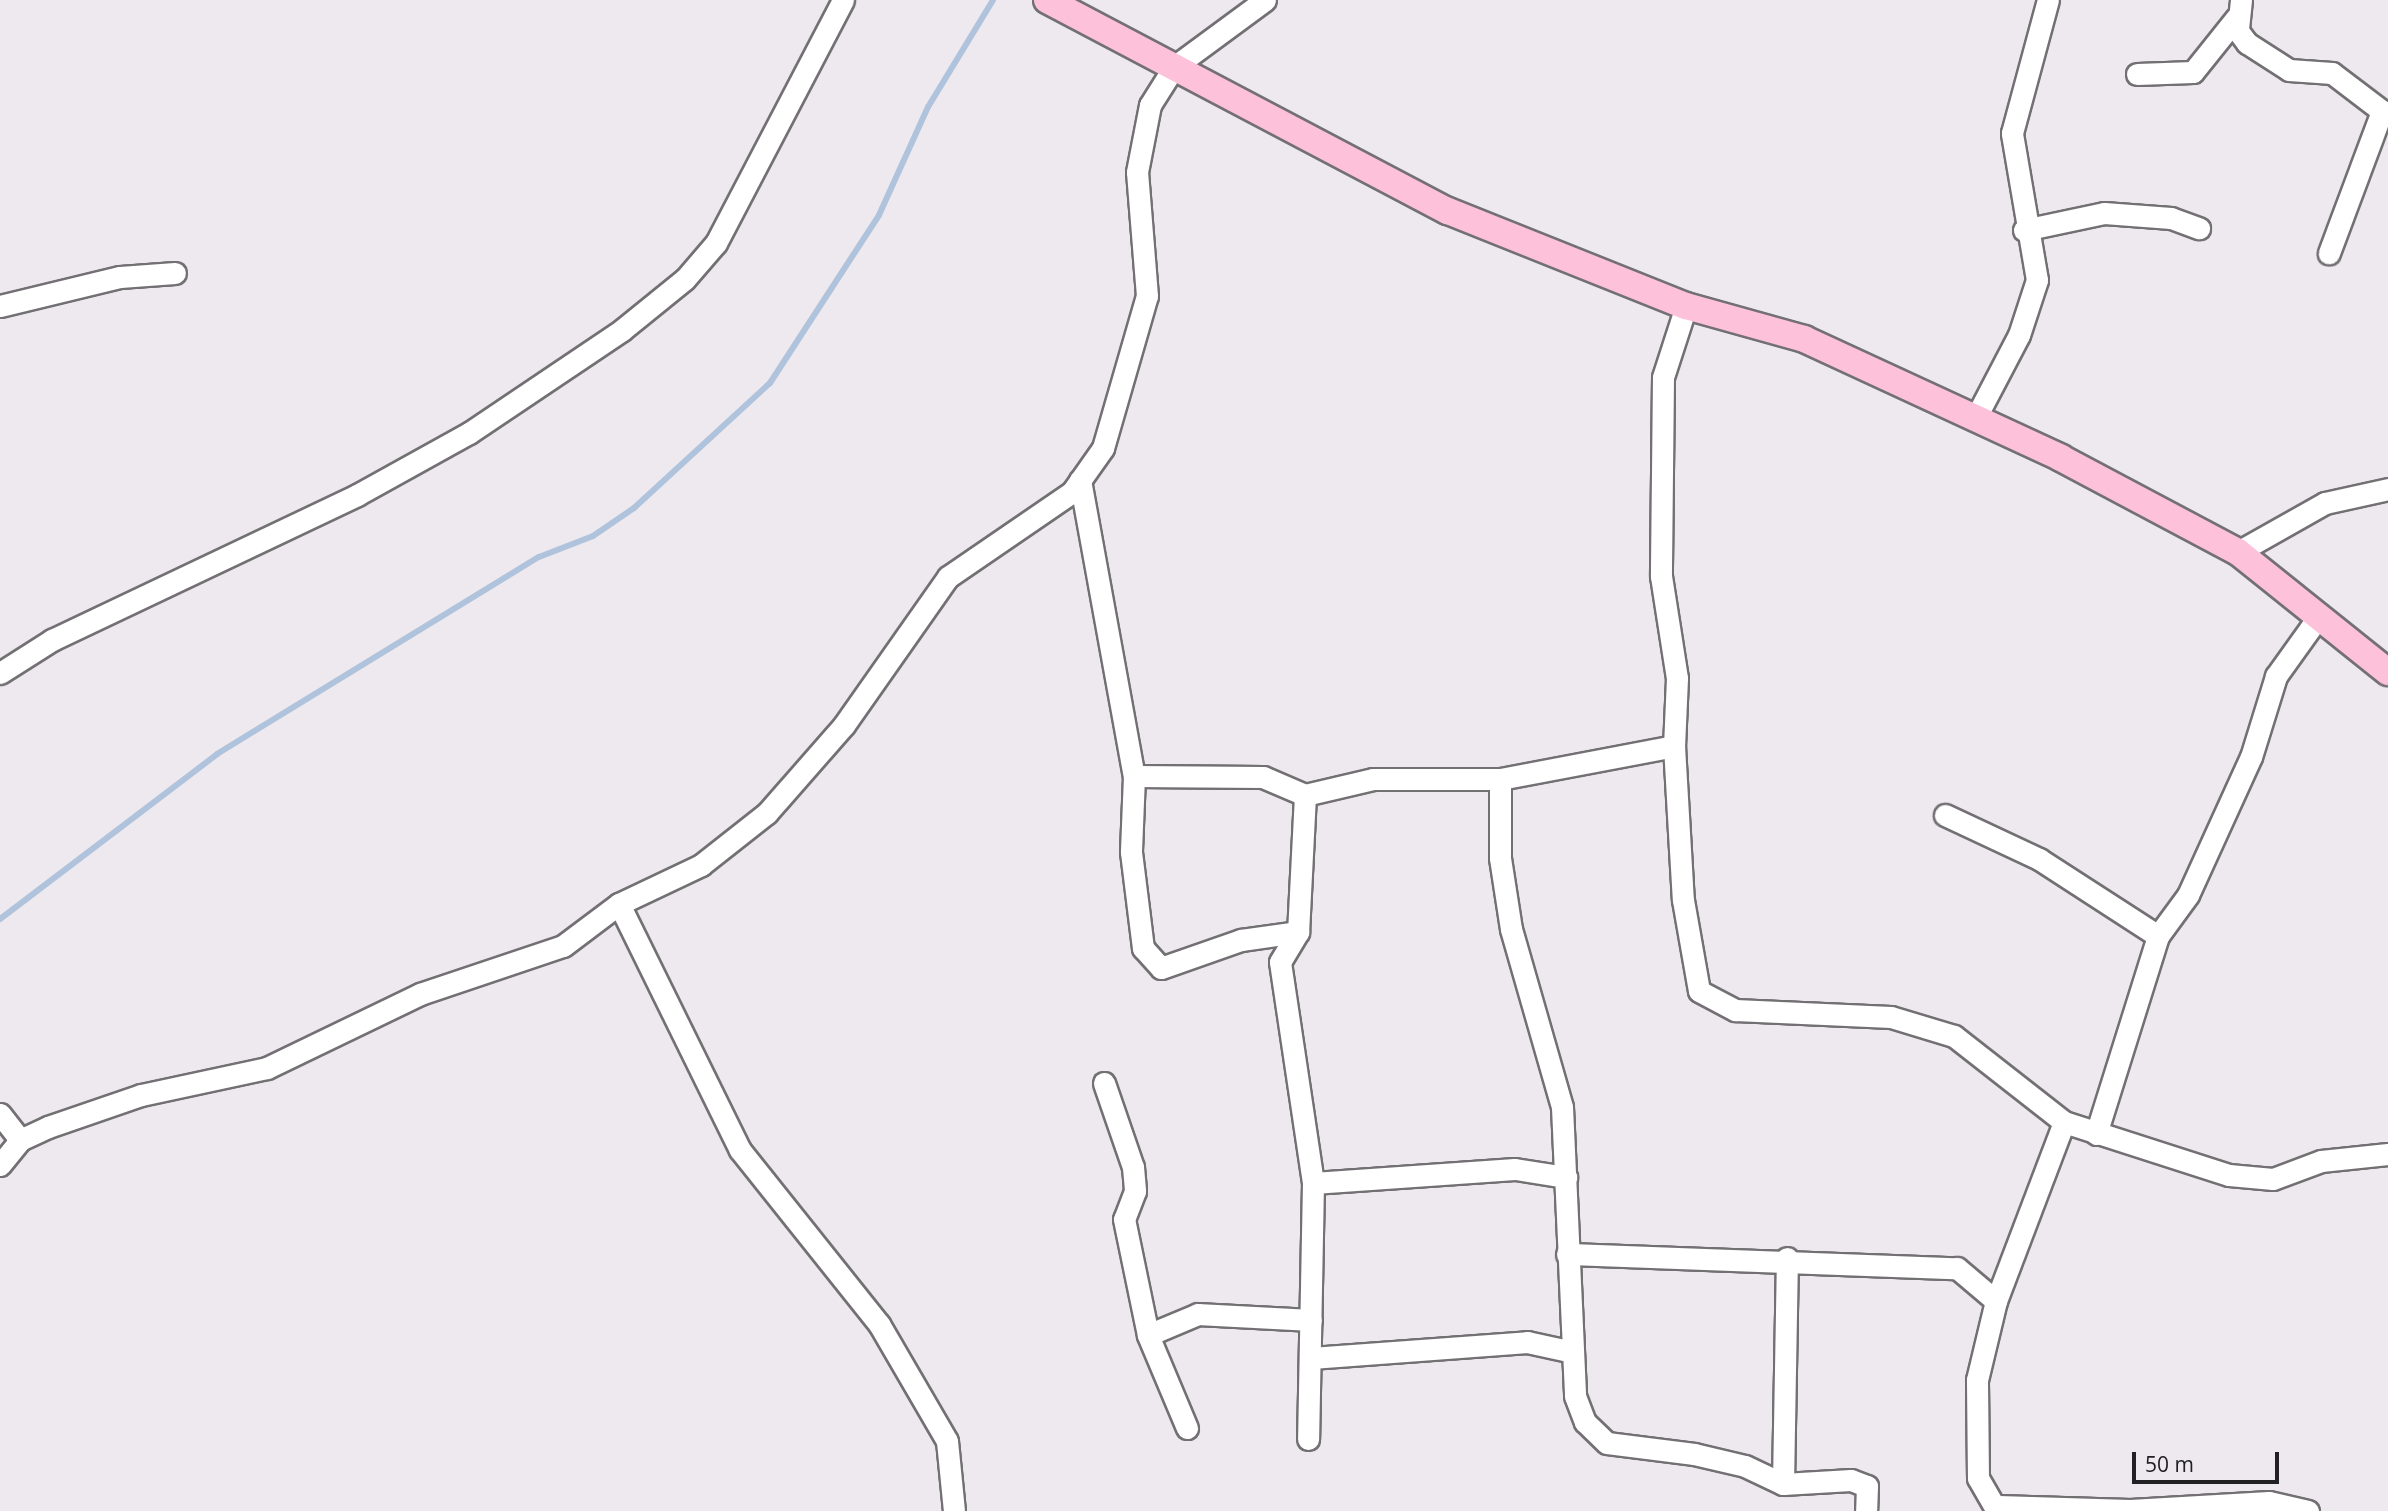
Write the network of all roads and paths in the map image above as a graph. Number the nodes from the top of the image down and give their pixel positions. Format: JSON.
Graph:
{"nodes":[{"id":1,"x":843,"y":0,"type":"edge"},
{"id":2,"x":1047,"y":0,"type":"edge"},
{"id":3,"x":1265,"y":0,"type":"edge"},
{"id":4,"x":2048,"y":0,"type":"edge"},
{"id":5,"x":2239,"y":9,"type":"edge"},
{"id":6,"x":1174,"y":67,"type":"junction"},
{"id":7,"x":2137,"y":74,"type":"dead end"},
{"id":8,"x":2199,"y":228,"type":"dead end"},
{"id":9,"x":2024,"y":230,"type":"junction"},
{"id":10,"x":2329,"y":253,"type":"dead end"},
{"id":11,"x":175,"y":273,"type":"dead end"},
{"id":12,"x":0,"y":306,"type":"edge"},
{"id":13,"x":1686,"y":306,"type":"junction"},
{"id":14,"x":1975,"y":419,"type":"junction"},
{"id":15,"x":1080,"y":480,"type":"junction"},
{"id":16,"x":2388,"y":489,"type":"edge"},
{"id":17,"x":2238,"y":552,"type":"junction"},
{"id":18,"x":2319,"y":616,"type":"junction"},
{"id":19,"x":2388,"y":672,"type":"edge"},
{"id":20,"x":0,"y":673,"type":"edge"},
{"id":21,"x":1674,"y":746,"type":"junction"},
{"id":22,"x":1134,"y":776,"type":"junction"},
{"id":23,"x":1500,"y":779,"type":"junction"},
{"id":24,"x":1305,"y":795,"type":"junction"},
{"id":25,"x":1945,"y":815,"type":"dead end"},
{"id":26,"x":619,"y":904,"type":"junction"},
{"id":27,"x":1298,"y":932,"type":"junction"},
{"id":28,"x":2158,"y":936,"type":"junction"},
{"id":29,"x":1104,"y":1083,"type":"dead end"},
{"id":30,"x":0,"y":1114,"type":"edge"},
{"id":31,"x":2064,"y":1122,"type":"junction"},
{"id":32,"x":2096,"y":1134,"type":"junction"},
{"id":33,"x":20,"y":1140,"type":"junction"},
{"id":34,"x":2388,"y":1154,"type":"edge"},
{"id":35,"x":0,"y":1165,"type":"edge"},
{"id":36,"x":1566,"y":1177,"type":"junction"},
{"id":37,"x":1313,"y":1183,"type":"junction"},
{"id":38,"x":1567,"y":1254,"type":"junction"},
{"id":39,"x":1787,"y":1258,"type":"junction"},
{"id":40,"x":1996,"y":1301,"type":"junction"},
{"id":41,"x":1311,"y":1320,"type":"junction"},
{"id":42,"x":1148,"y":1335,"type":"junction"},
{"id":43,"x":1573,"y":1352,"type":"junction"},
{"id":44,"x":1311,"y":1358,"type":"junction"},
{"id":45,"x":1187,"y":1428,"type":"dead end"},
{"id":46,"x":1308,"y":1440,"type":"dead end"},
{"id":47,"x":1783,"y":1484,"type":"junction"},
{"id":48,"x":1997,"y":1508,"type":"edge"},
{"id":49,"x":2187,"y":1508,"type":"edge"},
{"id":50,"x":954,"y":1511,"type":"edge"},
{"id":51,"x":1866,"y":1511,"type":"edge"},
{"id":52,"x":2308,"y":1511,"type":"edge"}],
"edges":[{"from":1,"to":20,"type":"street"},
{"from":2,"to":6,"type":"main road"},
{"from":3,"to":6,"type":"street"},
{"from":4,"to":9,"type":"street"},
{"from":5,"to":7,"type":"street"},
{"from":5,"to":10,"type":"street"},
{"from":6,"to":13,"type":"main road"},
{"from":6,"to":15,"type":"street"},
{"from":8,"to":9,"type":"street"},
{"from":9,"to":14,"type":"street"},
{"from":11,"to":12,"type":"street"},
{"from":13,"to":14,"type":"main road"},
{"from":13,"to":21,"type":"street"},
{"from":14,"to":17,"type":"main road"},
{"from":15,"to":22,"type":"street"},
{"from":15,"to":26,"type":"street"},
{"from":16,"to":17,"type":"street"},
{"from":17,"to":18,"type":"main road"},
{"from":18,"to":19,"type":"main road"},
{"from":18,"to":28,"type":"street"},
{"from":21,"to":23,"type":"street"},
{"from":21,"to":31,"type":"street"},
{"from":22,"to":24,"type":"street"},
{"from":22,"to":27,"type":"street"},
{"from":23,"to":24,"type":"street"},
{"from":23,"to":36,"type":"street"},
{"from":24,"to":27,"type":"street"},
{"from":25,"to":28,"type":"street"},
{"from":26,"to":33,"type":"street"},
{"from":26,"to":50,"type":"street"},
{"from":27,"to":37,"type":"street"},
{"from":28,"to":32,"type":"street"},
{"from":29,"to":42,"type":"street"},
{"from":30,"to":33,"type":"street"},
{"from":31,"to":32,"type":"street"},
{"from":31,"to":40,"type":"street"},
{"from":32,"to":34,"type":"street"},
{"from":33,"to":35,"type":"street"},
{"from":36,"to":37,"type":"street"},
{"from":36,"to":38,"type":"street"},
{"from":37,"to":41,"type":"street"},
{"from":38,"to":39,"type":"street"},
{"from":38,"to":43,"type":"street"},
{"from":39,"to":40,"type":"street"},
{"from":39,"to":47,"type":"street"},
{"from":40,"to":48,"type":"street"},
{"from":41,"to":42,"type":"street"},
{"from":41,"to":44,"type":"street"},
{"from":42,"to":45,"type":"street"},
{"from":43,"to":44,"type":"street"},
{"from":43,"to":47,"type":"street"},
{"from":44,"to":46,"type":"street"},
{"from":47,"to":51,"type":"street"},
{"from":48,"to":49,"type":"street"},
{"from":49,"to":52,"type":"street"}]}
